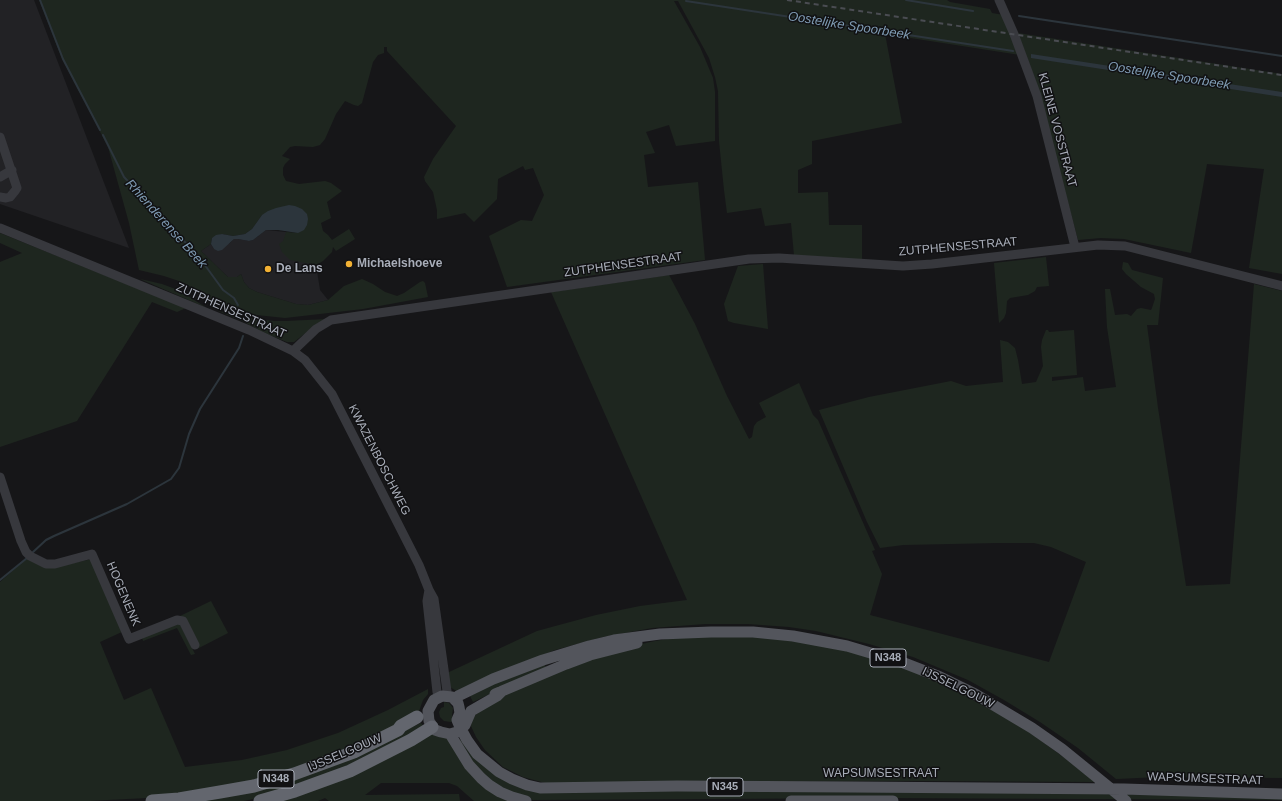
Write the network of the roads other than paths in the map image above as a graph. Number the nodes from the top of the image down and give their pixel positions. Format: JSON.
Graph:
{"nodes":[{"id":1,"x":999,"y":0,"type":"edge"},
{"id":2,"x":0,"y":137,"type":"edge"},
{"id":3,"x":12,"y":170,"type":"junction"},
{"id":4,"x":0,"y":177,"type":"edge"},
{"id":5,"x":0,"y":197,"type":"edge"},
{"id":6,"x":0,"y":228,"type":"edge"},
{"id":7,"x":1075,"y":247,"type":"junction"},
{"id":8,"x":1282,"y":286,"type":"edge"},
{"id":9,"x":293,"y":352,"type":"junction"},
{"id":10,"x":0,"y":477,"type":"edge"},
{"id":11,"x":428,"y":590,"type":"junction"},
{"id":12,"x":692,"y":632,"type":"junction"},
{"id":13,"x":195,"y":645,"type":"dead end"},
{"id":14,"x":446,"y":695,"type":"junction"},
{"id":15,"x":423,"y":716,"type":"junction"},
{"id":16,"x":464,"y":721,"type":"junction"},
{"id":17,"x":435,"y":727,"type":"junction"},
{"id":18,"x":450,"y":734,"type":"junction"},
{"id":19,"x":1282,"y":794,"type":"edge"},
{"id":20,"x":152,"y":801,"type":"edge"},
{"id":21,"x":260,"y":801,"type":"edge"},
{"id":22,"x":526,"y":801,"type":"edge"},
{"id":23,"x":791,"y":801,"type":"edge"},
{"id":24,"x":893,"y":801,"type":"edge"},
{"id":25,"x":1126,"y":801,"type":"edge"}],
"edges":[{"from":1,"to":7,"type":"street","name":"KLEINE VOSSTRAAT"},
{"from":2,"to":3,"type":"street"},
{"from":3,"to":4,"type":"street"},
{"from":3,"to":5,"type":"street"},
{"from":6,"to":9,"type":"street","name":"ZUTPHENSESTRAAT"},
{"from":7,"to":8,"type":"street","name":"ZUTPHENSESTRAAT"},
{"from":7,"to":9,"type":"street","name":"ZUTPHENSESTRAAT"},
{"from":9,"to":11,"type":"street","name":"KWAZENBOSCHWEG"},
{"from":10,"to":13,"type":"street","name":"HOGENENK"},
{"from":11,"to":14,"type":"street","name":"KWAZENBOSCHWEG"},
{"from":11,"to":14,"type":"street","name":"KWAZENBOSCHWEG"},
{"from":12,"to":14,"type":"main road","name":"IJSSELGOUW","number":"N348"},
{"from":12,"to":16,"type":"main road","name":"IJSSELGOUW","number":"N348"},
{"from":12,"to":25,"type":"main road","name":"IJSSELGOUW","number":"N348"},
{"from":14,"to":15,"type":"main road"},
{"from":14,"to":16,"type":"main road"},
{"from":14,"to":17,"type":"main road"},
{"from":15,"to":17,"type":"main road"},
{"from":15,"to":20,"type":"highway","name":"IJSSELGOUW","number":"N348"},
{"from":16,"to":17,"type":"main road"},
{"from":16,"to":18,"type":"main road","name":"IJSSELGOUW"},
{"from":16,"to":19,"type":"main road","name":"WAPSUMSESTRAAT","number":"N345"},
{"from":17,"to":18,"type":"main road"},
{"from":17,"to":21,"type":"highway","name":"IJSSELGOUW","number":"N348"},
{"from":18,"to":22,"type":"main road"},
{"from":23,"to":24,"type":"main road"}]}
